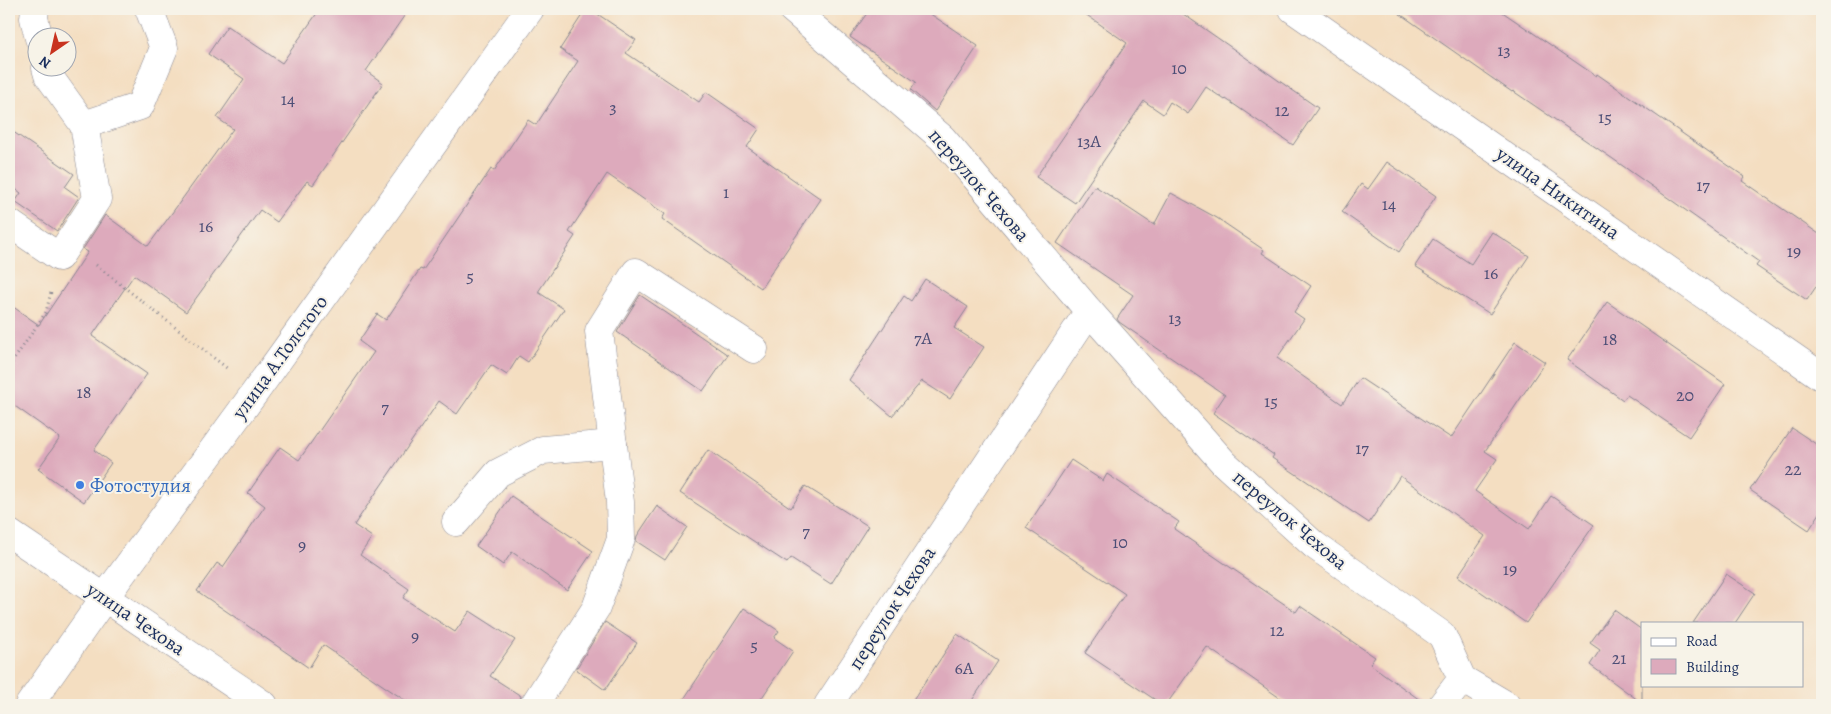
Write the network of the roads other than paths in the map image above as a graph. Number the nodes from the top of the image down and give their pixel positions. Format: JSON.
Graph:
{"nodes":[{"id":1,"x":34,"y":9,"type":"edge"},
{"id":2,"x":149,"y":9,"type":"edge"},
{"id":3,"x":530,"y":9,"type":"edge"},
{"id":4,"x":792,"y":9,"type":"edge"},
{"id":5,"x":1293,"y":9,"type":"edge"},
{"id":6,"x":36,"y":28,"type":"edge"},
{"id":7,"x":50,"y":78,"type":"edge"},
{"id":8,"x":84,"y":124,"type":"junction"},
{"id":9,"x":9,"y":223,"type":"edge"},
{"id":10,"x":1089,"y":311,"type":"junction"},
{"id":11,"x":754,"y":349,"type":"dead end"},
{"id":12,"x":1822,"y":377,"type":"edge"},
{"id":13,"x":613,"y":444,"type":"junction"},
{"id":14,"x":456,"y":522,"type":"dead end"},
{"id":15,"x":9,"y":532,"type":"edge"},
{"id":16,"x":105,"y":597,"type":"junction"},
{"id":17,"x":1462,"y":679,"type":"junction"},
{"id":18,"x":29,"y":705,"type":"edge"},
{"id":19,"x":264,"y":705,"type":"edge"},
{"id":20,"x":534,"y":705,"type":"edge"},
{"id":21,"x":828,"y":705,"type":"edge"},
{"id":22,"x":1442,"y":705,"type":"edge"},
{"id":23,"x":1506,"y":705,"type":"edge"}],
"edges":[{"from":1,"to":6,"type":"street"},
{"from":2,"to":8,"type":"street"},
{"from":3,"to":16,"type":"street","name":"улица А.Толстого"},
{"from":4,"to":10,"type":"street","name":"переулок Чехова"},
{"from":5,"to":12,"type":"street","name":"улица Никитина"},
{"from":7,"to":8,"type":"street"},
{"from":8,"to":9,"type":"street"},
{"from":10,"to":17,"type":"street","name":"переулок Чехова"},
{"from":10,"to":21,"type":"street","name":"переулок Чехова"},
{"from":11,"to":13,"type":"street"},
{"from":13,"to":14,"type":"street"},
{"from":13,"to":20,"type":"street"},
{"from":15,"to":16,"type":"street","name":"улица Чехова"},
{"from":16,"to":18,"type":"street","name":"улица А.Толстого"},
{"from":16,"to":19,"type":"street","name":"улица Чехова"},
{"from":17,"to":22,"type":"street"},
{"from":17,"to":23,"type":"street"}]}
